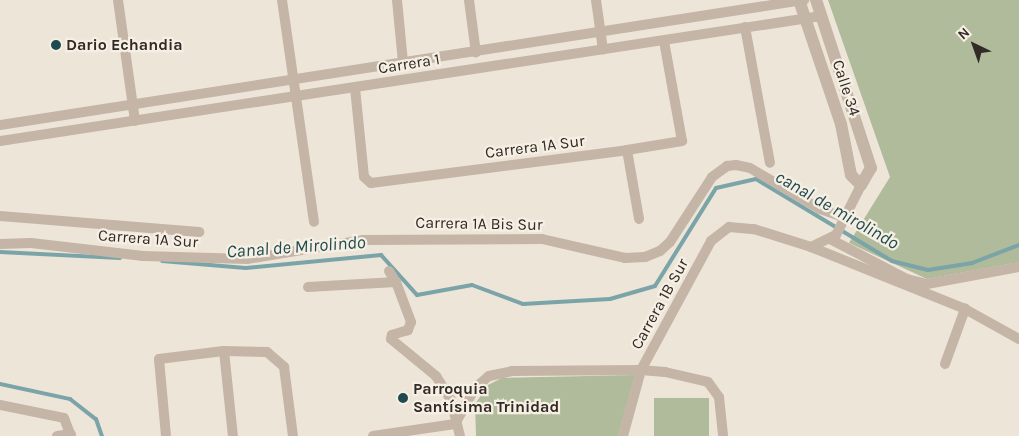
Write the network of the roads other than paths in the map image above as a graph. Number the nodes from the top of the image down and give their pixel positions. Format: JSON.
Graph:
{"nodes":[{"id":1,"x":118,"y":0,"type":"edge"},
{"id":2,"x":282,"y":0,"type":"edge"},
{"id":3,"x":397,"y":0,"type":"edge"},
{"id":4,"x":469,"y":0,"type":"edge"},
{"id":5,"x":596,"y":0,"type":"edge"},
{"id":6,"x":801,"y":0,"type":"edge"},
{"id":7,"x":816,"y":0,"type":"edge"},
{"id":8,"x":822,"y":16,"type":"junction"},
{"id":9,"x":806,"y":18,"type":"junction"},
{"id":10,"x":745,"y":27,"type":"junction"},
{"id":11,"x":601,"y":33,"type":"junction"},
{"id":12,"x":664,"y":42,"type":"junction"},
{"id":13,"x":603,"y":50,"type":"junction"},
{"id":14,"x":476,"y":53,"type":"junction"},
{"id":15,"x":403,"y":62,"type":"junction"},
{"id":16,"x":294,"y":81,"type":"junction"},
{"id":17,"x":355,"y":88,"type":"junction"},
{"id":18,"x":297,"y":97,"type":"junction"},
{"id":19,"x":133,"y":104,"type":"junction"},
{"id":20,"x":135,"y":122,"type":"junction"},
{"id":21,"x":0,"y":125,"type":"edge"},
{"id":22,"x":0,"y":141,"type":"edge"},
{"id":23,"x":626,"y":150,"type":"junction"},
{"id":24,"x":770,"y":163,"type":"dead end"},
{"id":25,"x":861,"y":184,"type":"junction"},
{"id":26,"x":0,"y":216,"type":"edge"},
{"id":27,"x":639,"y":219,"type":"dead end"},
{"id":28,"x":845,"y":220,"type":"junction"},
{"id":29,"x":314,"y":222,"type":"dead end"},
{"id":30,"x":199,"y":232,"type":"dead end"},
{"id":31,"x":833,"y":237,"type":"junction"},
{"id":32,"x":0,"y":244,"type":"edge"},
{"id":33,"x":322,"y":247,"type":"joint"},
{"id":34,"x":811,"y":247,"type":"junction"},
{"id":35,"x":1019,"y":267,"type":"edge"},
{"id":36,"x":389,"y":271,"type":"dead end"},
{"id":37,"x":396,"y":282,"type":"junction"},
{"id":38,"x":308,"y":287,"type":"dead end"},
{"id":39,"x":965,"y":309,"type":"junction"},
{"id":40,"x":1019,"y":340,"type":"edge"},
{"id":41,"x":224,"y":351,"type":"junction"},
{"id":42,"x":944,"y":364,"type":"dead end"},
{"id":43,"x":641,"y":370,"type":"junction"},
{"id":44,"x":0,"y":404,"type":"edge"},
{"id":45,"x":455,"y":424,"type":"junction"},
{"id":46,"x":71,"y":435,"type":"edge"},
{"id":47,"x":57,"y":436,"type":"edge"},
{"id":48,"x":166,"y":436,"type":"edge"},
{"id":49,"x":233,"y":436,"type":"edge"},
{"id":50,"x":293,"y":436,"type":"edge"},
{"id":51,"x":373,"y":436,"type":"edge"},
{"id":52,"x":460,"y":436,"type":"edge"},
{"id":53,"x":623,"y":436,"type":"edge"},
{"id":54,"x":723,"y":436,"type":"edge"}],
"edges":[{"from":1,"to":19,"type":"street"},
{"from":2,"to":16,"type":"street"},
{"from":3,"to":15,"type":"street"},
{"from":4,"to":14,"type":"street"},
{"from":5,"to":11,"type":"street"},
{"from":6,"to":9,"type":"street","name":"Calle 34"},
{"from":6,"to":11,"type":"street","name":"Carrera 1"},
{"from":7,"to":8,"type":"street","name":"Calle 34"},
{"from":8,"to":9,"type":"street","name":"Carrera 1"},
{"from":8,"to":25,"type":"street","name":"Calle 34"},
{"from":9,"to":10,"type":"street","name":"Carrera 1"},
{"from":9,"to":25,"type":"street","name":"Calle 34"},
{"from":10,"to":12,"type":"street","name":"Carrera 1"},
{"from":10,"to":24,"type":"street"},
{"from":11,"to":13,"type":"street"},
{"from":11,"to":14,"type":"street","name":"Carrera 1"},
{"from":12,"to":13,"type":"street","name":"Carrera 1"},
{"from":12,"to":23,"type":"street","name":"Carrera 1A Sur"},
{"from":13,"to":17,"type":"street","name":"Carrera 1"},
{"from":14,"to":15,"type":"street","name":"Carrera 1"},
{"from":15,"to":16,"type":"street","name":"Carrera 1"},
{"from":16,"to":18,"type":"street"},
{"from":16,"to":19,"type":"street","name":"Carrera 1"},
{"from":17,"to":18,"type":"street","name":"Carrera 1"},
{"from":17,"to":23,"type":"street","name":"Carrera 1A Sur"},
{"from":18,"to":20,"type":"street","name":"Carrera 1"},
{"from":18,"to":29,"type":"street"},
{"from":19,"to":20,"type":"street"},
{"from":19,"to":21,"type":"street","name":"Carrera 1"},
{"from":20,"to":22,"type":"street","name":"Carrera 1"},
{"from":23,"to":27,"type":"street"},
{"from":25,"to":28,"type":"street","name":"Calle 34"},
{"from":26,"to":30,"type":"street","name":"Carrera 1A Sur"},
{"from":28,"to":31,"type":"street","name":"Calle 34"},
{"from":28,"to":33,"type":"street","name":"Carrera 1A Bis Sur"},
{"from":31,"to":34,"type":"street"},
{"from":31,"to":35,"type":"street"},
{"from":32,"to":33,"type":"street","name":"Carrera 1A Sur"},
{"from":34,"to":39,"type":"street","name":"Carrera 1B Sur"},
{"from":34,"to":43,"type":"street","name":"Carrera 1B Sur"},
{"from":36,"to":37,"type":"street"},
{"from":37,"to":38,"type":"street"},
{"from":37,"to":45,"type":"street"},
{"from":39,"to":40,"type":"street"},
{"from":39,"to":42,"type":"street"},
{"from":41,"to":48,"type":"street"},
{"from":41,"to":49,"type":"street"},
{"from":41,"to":50,"type":"street"},
{"from":43,"to":45,"type":"street","name":"Carrera 1B Sur"},
{"from":43,"to":53,"type":"street"},
{"from":43,"to":54,"type":"street"},
{"from":44,"to":46,"type":"street"},
{"from":45,"to":51,"type":"street"},
{"from":45,"to":52,"type":"street"},
{"from":46,"to":47,"type":"street"}]}
